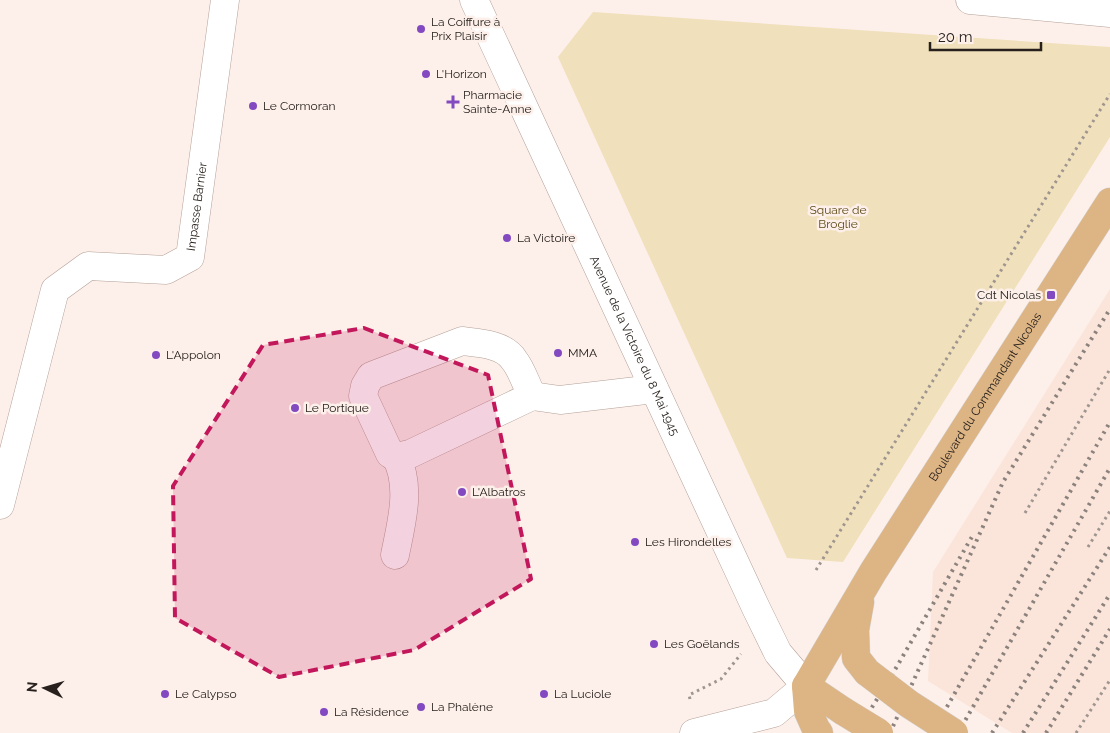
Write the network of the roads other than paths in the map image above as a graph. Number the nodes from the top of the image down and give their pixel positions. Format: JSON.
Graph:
{"nodes":[{"id":1,"x":225,"y":0,"type":"edge"},
{"id":2,"x":474,"y":0,"type":"edge"},
{"id":3,"x":970,"y":0,"type":"edge"},
{"id":4,"x":1110,"y":13,"type":"edge"},
{"id":5,"x":1110,"y":202,"type":"edge"},
{"id":6,"x":654,"y":389,"type":"junction"},
{"id":7,"x":532,"y":396,"type":"junction"},
{"id":8,"x":396,"y":457,"type":"junction"},
{"id":9,"x":0,"y":505,"type":"edge"},
{"id":10,"x":395,"y":555,"type":"dead end"},
{"id":11,"x":861,"y":591,"type":"junction"},
{"id":12,"x":806,"y":686,"type":"junction"},
{"id":13,"x":774,"y":723,"type":"edge"},
{"id":14,"x":694,"y":733,"type":"edge"},
{"id":15,"x":819,"y":733,"type":"edge"},
{"id":16,"x":879,"y":733,"type":"edge"},
{"id":17,"x":954,"y":733,"type":"edge"}],
"edges":[{"from":1,"to":9,"type":"street","name":"Impasse Barnier"},
{"from":2,"to":6,"type":"street","name":"Avenue de la Victoire du 8 Mai 1945"},
{"from":3,"to":4,"type":"street"},
{"from":5,"to":11,"type":"main road","name":"Boulevard du Commandant Nicolas"},
{"from":6,"to":7,"type":"street"},
{"from":6,"to":12,"type":"street","name":"Avenue de la Victoire du 8 Mai 1945"},
{"from":7,"to":8,"type":"street"},
{"from":7,"to":8,"type":"street"},
{"from":8,"to":10,"type":"street"},
{"from":11,"to":12,"type":"main road","name":"Boulevard du Commandant Nicolas"},
{"from":11,"to":17,"type":"main road","name":"Boulevard du Commandant Nicolas","bridge":true},
{"from":12,"to":13,"type":"street"},
{"from":12,"to":15,"type":"main road"},
{"from":12,"to":16,"type":"main road","bridge":true},
{"from":13,"to":14,"type":"street"}]}
